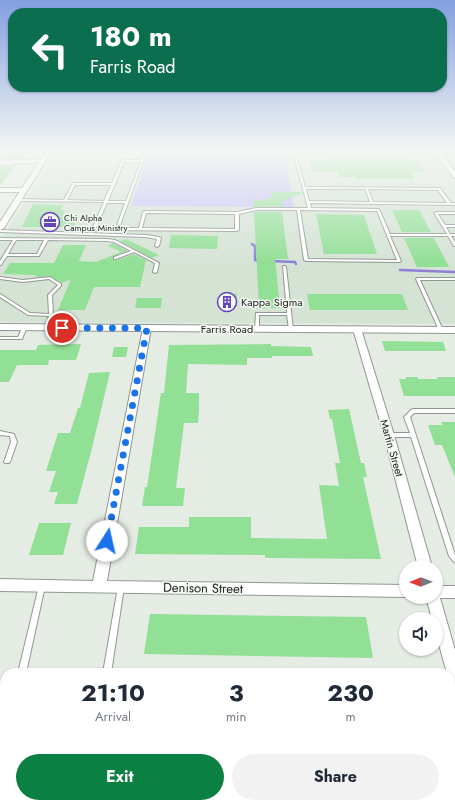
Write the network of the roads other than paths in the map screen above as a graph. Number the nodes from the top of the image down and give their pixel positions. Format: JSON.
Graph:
{"nodes":[{"id":1,"x":304,"y":188,"type":"edge"},
{"id":2,"x":366,"y":188,"type":"edge"},
{"id":3,"x":72,"y":189,"type":"edge"},
{"id":4,"x":111,"y":189,"type":"edge"},
{"id":5,"x":132,"y":189,"type":"edge"},
{"id":6,"x":439,"y":189,"type":"edge"},
{"id":7,"x":0,"y":190,"type":"edge"},
{"id":8,"x":24,"y":190,"type":"joint"},
{"id":9,"x":18,"y":200,"type":"junction"},
{"id":10,"x":65,"y":201,"type":"junction"},
{"id":11,"x":106,"y":202,"type":"junction"},
{"id":12,"x":127,"y":202,"type":"junction"},
{"id":13,"x":308,"y":202,"type":"junction"},
{"id":14,"x":372,"y":203,"type":"junction"},
{"id":15,"x":449,"y":203,"type":"junction"},
{"id":16,"x":455,"y":204,"type":"edge"},
{"id":17,"x":298,"y":209,"type":"junction"},
{"id":18,"x":310,"y":209,"type":"junction"},
{"id":19,"x":237,"y":213,"type":"junction"},
{"id":20,"x":455,"y":214,"type":"edge"},
{"id":21,"x":443,"y":226,"type":"junction"},
{"id":22,"x":455,"y":226,"type":"edge"},
{"id":23,"x":95,"y":229,"type":"junction"},
{"id":24,"x":117,"y":229,"type":"junction"},
{"id":25,"x":140,"y":229,"type":"junction"},
{"id":26,"x":0,"y":230,"type":"edge"},
{"id":27,"x":92,"y":233,"type":"junction"},
{"id":28,"x":388,"y":235,"type":"junction"},
{"id":29,"x":449,"y":235,"type":"junction"},
{"id":30,"x":455,"y":235,"type":"edge"},
{"id":31,"x":0,"y":239,"type":"edge"},
{"id":32,"x":15,"y":239,"type":"junction"},
{"id":33,"x":47,"y":239,"type":"junction"},
{"id":34,"x":455,"y":244,"type":"edge"},
{"id":35,"x":157,"y":246,"type":"dead end"},
{"id":36,"x":134,"y":251,"type":"junction"},
{"id":37,"x":6,"y":255,"type":"junction"},
{"id":38,"x":115,"y":258,"type":"dead end"},
{"id":39,"x":0,"y":264,"type":"edge"},
{"id":40,"x":284,"y":267,"type":"dead end"},
{"id":41,"x":155,"y":272,"type":"dead end"},
{"id":42,"x":0,"y":278,"type":"edge"},
{"id":43,"x":455,"y":279,"type":"edge"},
{"id":44,"x":0,"y":295,"type":"edge"},
{"id":45,"x":289,"y":314,"type":"junction"},
{"id":46,"x":51,"y":315,"type":"junction"},
{"id":47,"x":0,"y":327,"type":"edge"},
{"id":48,"x":25,"y":327,"type":"junction"},
{"id":49,"x":47,"y":328,"type":"junction"},
{"id":50,"x":147,"y":328,"type":"junction"},
{"id":51,"x":257,"y":329,"type":"junction"},
{"id":52,"x":291,"y":329,"type":"junction"},
{"id":53,"x":357,"y":329,"type":"junction"},
{"id":54,"x":441,"y":330,"type":"junction"},
{"id":55,"x":455,"y":330,"type":"edge"},
{"id":56,"x":0,"y":338,"type":"edge"},
{"id":57,"x":455,"y":411,"type":"edge"},
{"id":58,"x":0,"y":434,"type":"edge"},
{"id":59,"x":413,"y":434,"type":"junction"},
{"id":60,"x":389,"y":435,"type":"junction"},
{"id":61,"x":7,"y":462,"type":"dead end"},
{"id":62,"x":455,"y":559,"type":"edge"},
{"id":63,"x":423,"y":560,"type":"edge"},
{"id":64,"x":0,"y":585,"type":"edge"},
{"id":65,"x":42,"y":586,"type":"junction"},
{"id":66,"x":99,"y":587,"type":"junction"},
{"id":67,"x":121,"y":587,"type":"junction"},
{"id":68,"x":399,"y":591,"type":"edge"},
{"id":69,"x":443,"y":592,"type":"edge"},
{"id":70,"x":455,"y":592,"type":"edge"},
{"id":71,"x":435,"y":604,"type":"edge"},
{"id":72,"x":23,"y":668,"type":"edge"},
{"id":73,"x":109,"y":668,"type":"edge"},
{"id":74,"x":453,"y":668,"type":"edge"}],
"edges":[{"from":1,"to":13,"type":"lane"},
{"from":2,"to":14,"type":"lane"},
{"from":3,"to":10,"type":"lane"},
{"from":4,"to":11,"type":"lane"},
{"from":5,"to":12,"type":"lane"},
{"from":6,"to":15,"type":"lane"},
{"from":7,"to":8,"type":"street"},
{"from":8,"to":9,"type":"street"},
{"from":9,"to":10,"type":"lane"},
{"from":9,"to":26,"type":"street"},
{"from":10,"to":11,"type":"lane"},
{"from":11,"to":12,"type":"lane"},
{"from":11,"to":23,"type":"lane"},
{"from":12,"to":24,"type":"lane"},
{"from":13,"to":14,"type":"lane"},
{"from":13,"to":18,"type":"lane"},
{"from":14,"to":15,"type":"lane"},
{"from":15,"to":16,"type":"lane"},
{"from":17,"to":18,"type":"lane"},
{"from":17,"to":19,"type":"lane"},
{"from":17,"to":28,"type":"lane"},
{"from":18,"to":28,"type":"lane"},
{"from":19,"to":25,"type":"lane"},
{"from":19,"to":25,"type":"lane"},
{"from":20,"to":21,"type":"lane"},
{"from":21,"to":22,"type":"lane"},
{"from":21,"to":29,"type":"lane"},
{"from":23,"to":24,"type":"lane"},
{"from":23,"to":27,"type":"lane"},
{"from":24,"to":25,"type":"lane"},
{"from":26,"to":27,"type":"lane"},
{"from":27,"to":35,"type":"lane"},
{"from":28,"to":29,"type":"lane"},
{"from":29,"to":30,"type":"lane"},
{"from":29,"to":34,"type":"lane"},
{"from":31,"to":32,"type":"lane"},
{"from":32,"to":33,"type":"lane"},
{"from":32,"to":37,"type":"lane"},
{"from":33,"to":36,"type":"lane"},
{"from":33,"to":37,"type":"lane"},
{"from":36,"to":38,"type":"lane"},
{"from":36,"to":41,"type":"lane"},
{"from":37,"to":39,"type":"lane"},
{"from":40,"to":45,"type":"lane"},
{"from":42,"to":46,"type":"lane"},
{"from":43,"to":54,"type":"lane"},
{"from":44,"to":46,"type":"lane"},
{"from":45,"to":51,"type":"lane"},
{"from":45,"to":52,"type":"lane"},
{"from":46,"to":49,"type":"lane"},
{"from":47,"to":48,"type":"street","name":"Farris Road"},
{"from":48,"to":49,"type":"street","name":"Farris Road"},
{"from":48,"to":56,"type":"lane"},
{"from":49,"to":50,"type":"street","name":"Farris Road"},
{"from":50,"to":51,"type":"street","name":"Farris Road"},
{"from":50,"to":66,"type":"street"},
{"from":51,"to":52,"type":"street","name":"Farris Road"},
{"from":52,"to":53,"type":"street","name":"Farris Road"},
{"from":53,"to":54,"type":"street","name":"Farris Road"},
{"from":53,"to":60,"type":"street","name":"Martin Street"},
{"from":54,"to":55,"type":"street","name":"Farris Road"},
{"from":57,"to":59,"type":"lane"},
{"from":58,"to":61,"type":"lane"},
{"from":59,"to":60,"type":"lane"},
{"from":59,"to":62,"type":"lane"},
{"from":60,"to":63,"type":"street","name":"Martin Street"},
{"from":64,"to":65,"type":"street","name":"Denison Street"},
{"from":65,"to":66,"type":"street","name":"Denison Street"},
{"from":65,"to":72,"type":"lane"},
{"from":66,"to":67,"type":"street","name":"Denison Street"},
{"from":67,"to":68,"type":"street","name":"Denison Street"},
{"from":67,"to":73,"type":"lane"},
{"from":69,"to":70,"type":"street"},
{"from":71,"to":74,"type":"street"}]}
